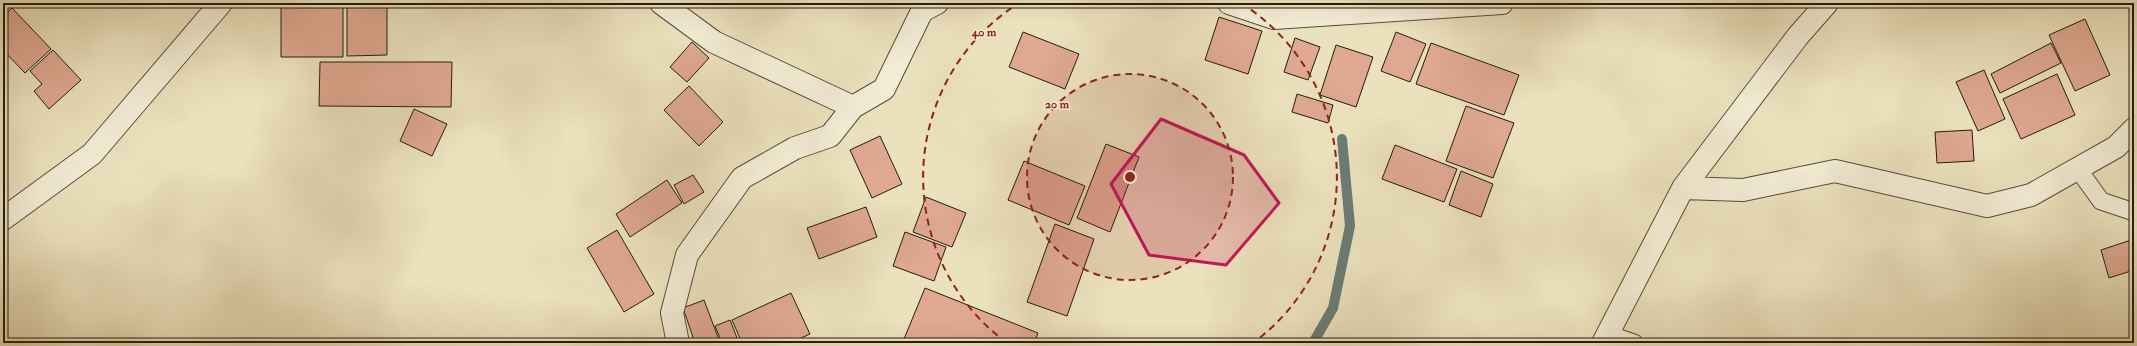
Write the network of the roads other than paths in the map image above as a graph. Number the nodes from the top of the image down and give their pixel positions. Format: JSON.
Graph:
{"nodes":[{"id":1,"x":221,"y":3,"type":"edge"},
{"id":2,"x":661,"y":3,"type":"edge"},
{"id":3,"x":937,"y":3,"type":"edge"},
{"id":4,"x":1230,"y":3,"type":"edge"},
{"id":5,"x":1502,"y":3,"type":"edge"},
{"id":6,"x":1827,"y":3,"type":"edge"},
{"id":7,"x":853,"y":107,"type":"junction"},
{"id":8,"x":2134,"y":129,"type":"edge"},
{"id":9,"x":2078,"y":169,"type":"junction"},
{"id":10,"x":1683,"y":188,"type":"junction"},
{"id":11,"x":2134,"y":212,"type":"edge"},
{"id":12,"x":3,"y":219,"type":"edge"},
{"id":13,"x":1605,"y":338,"type":"edge"},
{"id":14,"x":678,"y":343,"type":"edge"},
{"id":15,"x":1634,"y":343,"type":"edge"}],
"edges":[{"from":1,"to":12,"type":"street"},
{"from":2,"to":7,"type":"street"},
{"from":3,"to":7,"type":"street"},
{"from":4,"to":5,"type":"street"},
{"from":6,"to":10,"type":"street"},
{"from":7,"to":14,"type":"street"},
{"from":8,"to":9,"type":"street"},
{"from":9,"to":10,"type":"street"},
{"from":9,"to":11,"type":"lane"},
{"from":10,"to":13,"type":"street"},
{"from":13,"to":15,"type":"lane"}]}
